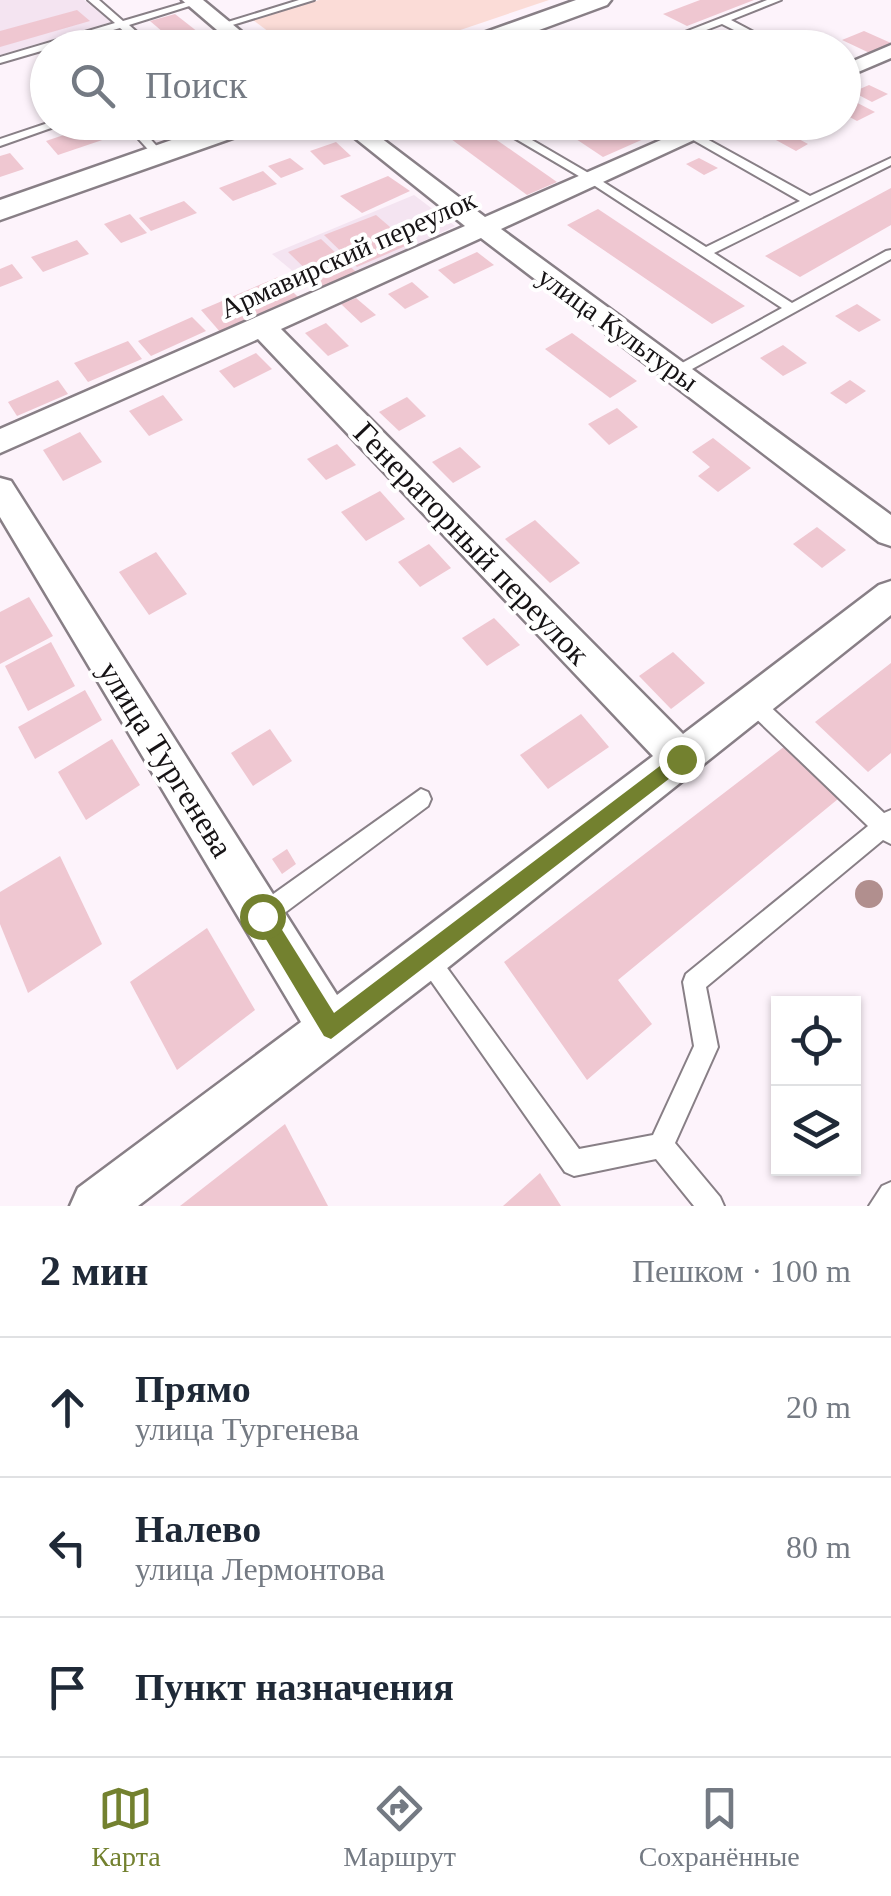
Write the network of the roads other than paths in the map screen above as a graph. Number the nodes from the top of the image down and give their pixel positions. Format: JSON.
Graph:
{"nodes":[{"id":1,"x":94,"y":0,"type":"edge"},
{"id":2,"x":309,"y":0,"type":"edge"},
{"id":3,"x":776,"y":0,"type":"edge"},
{"id":4,"x":193,"y":1,"type":"edge"},
{"id":5,"x":587,"y":2,"type":"edge"},
{"id":6,"x":722,"y":20,"type":"junction"},
{"id":7,"x":122,"y":24,"type":"junction"},
{"id":8,"x":223,"y":26,"type":"junction"},
{"id":9,"x":102,"y":30,"type":"edge"},
{"id":10,"x":129,"y":30,"type":"edge"},
{"id":11,"x":228,"y":30,"type":"edge"},
{"id":12,"x":512,"y":30,"type":"edge"},
{"id":13,"x":696,"y":30,"type":"edge"},
{"id":14,"x":742,"y":30,"type":"edge"},
{"id":15,"x":30,"y":51,"type":"edge"},
{"id":16,"x":891,"y":51,"type":"edge"},
{"id":17,"x":0,"y":60,"type":"edge"},
{"id":18,"x":861,"y":64,"type":"edge"},
{"id":19,"x":30,"y":133,"type":"edge"},
{"id":20,"x":144,"y":140,"type":"edge"},
{"id":21,"x":200,"y":140,"type":"edge"},
{"id":22,"x":369,"y":140,"type":"edge"},
{"id":23,"x":523,"y":140,"type":"edge"},
{"id":24,"x":681,"y":140,"type":"edge"},
{"id":25,"x":701,"y":140,"type":"edge"},
{"id":26,"x":0,"y":143,"type":"edge"},
{"id":27,"x":158,"y":155,"type":"junction"},
{"id":28,"x":891,"y":161,"type":"edge"},
{"id":29,"x":593,"y":180,"type":"junction"},
{"id":30,"x":810,"y":202,"type":"junction"},
{"id":31,"x":0,"y":211,"type":"edge"},
{"id":32,"x":483,"y":230,"type":"junction"},
{"id":33,"x":704,"y":253,"type":"junction"},
{"id":34,"x":891,"y":254,"type":"edge"},
{"id":35,"x":791,"y":308,"type":"junction"},
{"id":36,"x":263,"y":327,"type":"junction"},
{"id":37,"x":678,"y":371,"type":"junction"},
{"id":38,"x":0,"y":442,"type":"edge"},
{"id":39,"x":0,"y":490,"type":"edge"},
{"id":40,"x":891,"y":534,"type":"edge"},
{"id":41,"x":891,"y":595,"type":"edge"},
{"id":42,"x":754,"y":704,"type":"junction"},
{"id":43,"x":681,"y":759,"type":"junction"},
{"id":44,"x":421,"y":799,"type":"dead end"},
{"id":45,"x":888,"y":827,"type":"edge"},
{"id":46,"x":262,"y":916,"type":"junction"},
{"id":47,"x":425,"y":957,"type":"junction"},
{"id":48,"x":331,"y":1028,"type":"junction"},
{"id":49,"x":661,"y":1146,"type":"junction"},
{"id":50,"x":891,"y":1195,"type":"edge"},
{"id":51,"x":96,"y":1206,"type":"edge"},
{"id":52,"x":711,"y":1206,"type":"edge"},
{"id":53,"x":882,"y":1206,"type":"edge"}],
"edges":[{"from":1,"to":7,"type":"lane"},
{"from":2,"to":8,"type":"lane"},
{"from":3,"to":6,"type":"lane"},
{"from":4,"to":7,"type":"lane"},
{"from":4,"to":8,"type":"street"},
{"from":5,"to":12,"type":"street"},
{"from":6,"to":13,"type":"lane"},
{"from":6,"to":14,"type":"lane"},
{"from":7,"to":9,"type":"lane"},
{"from":7,"to":10,"type":"lane"},
{"from":8,"to":11,"type":"street"},
{"from":15,"to":17,"type":"lane"},
{"from":16,"to":18,"type":"street"},
{"from":19,"to":26,"type":"lane"},
{"from":20,"to":27,"type":"lane"},
{"from":21,"to":27,"type":"street"},
{"from":22,"to":32,"type":"street","name":"улица Культуры"},
{"from":23,"to":29,"type":"lane"},
{"from":24,"to":29,"type":"street","name":"Армавирский переулок"},
{"from":25,"to":30,"type":"lane"},
{"from":27,"to":31,"type":"street"},
{"from":28,"to":30,"type":"lane"},
{"from":29,"to":32,"type":"street","name":"Армавирский переулок"},
{"from":29,"to":33,"type":"lane"},
{"from":30,"to":33,"type":"lane"},
{"from":32,"to":36,"type":"street","name":"Армавирский переулок"},
{"from":32,"to":37,"type":"street","name":"улица Культуры"},
{"from":33,"to":35,"type":"lane"},
{"from":34,"to":35,"type":"lane"},
{"from":35,"to":37,"type":"lane"},
{"from":36,"to":38,"type":"street","name":"Армавирский переулок"},
{"from":36,"to":43,"type":"street","name":"Генераторный переулок"},
{"from":37,"to":40,"type":"street","name":"улица Культуры"},
{"from":39,"to":46,"type":"street","name":"улица Тургенева"},
{"from":41,"to":42,"type":"street"},
{"from":42,"to":43,"type":"street"},
{"from":42,"to":45,"type":"lane"},
{"from":43,"to":47,"type":"street"},
{"from":44,"to":46,"type":"lane"},
{"from":45,"to":49,"type":"lane"},
{"from":46,"to":48,"type":"street","name":"улица Тургенева"},
{"from":47,"to":48,"type":"street"},
{"from":47,"to":49,"type":"lane"},
{"from":48,"to":51,"type":"street"},
{"from":49,"to":52,"type":"lane"},
{"from":50,"to":53,"type":"lane"}]}
